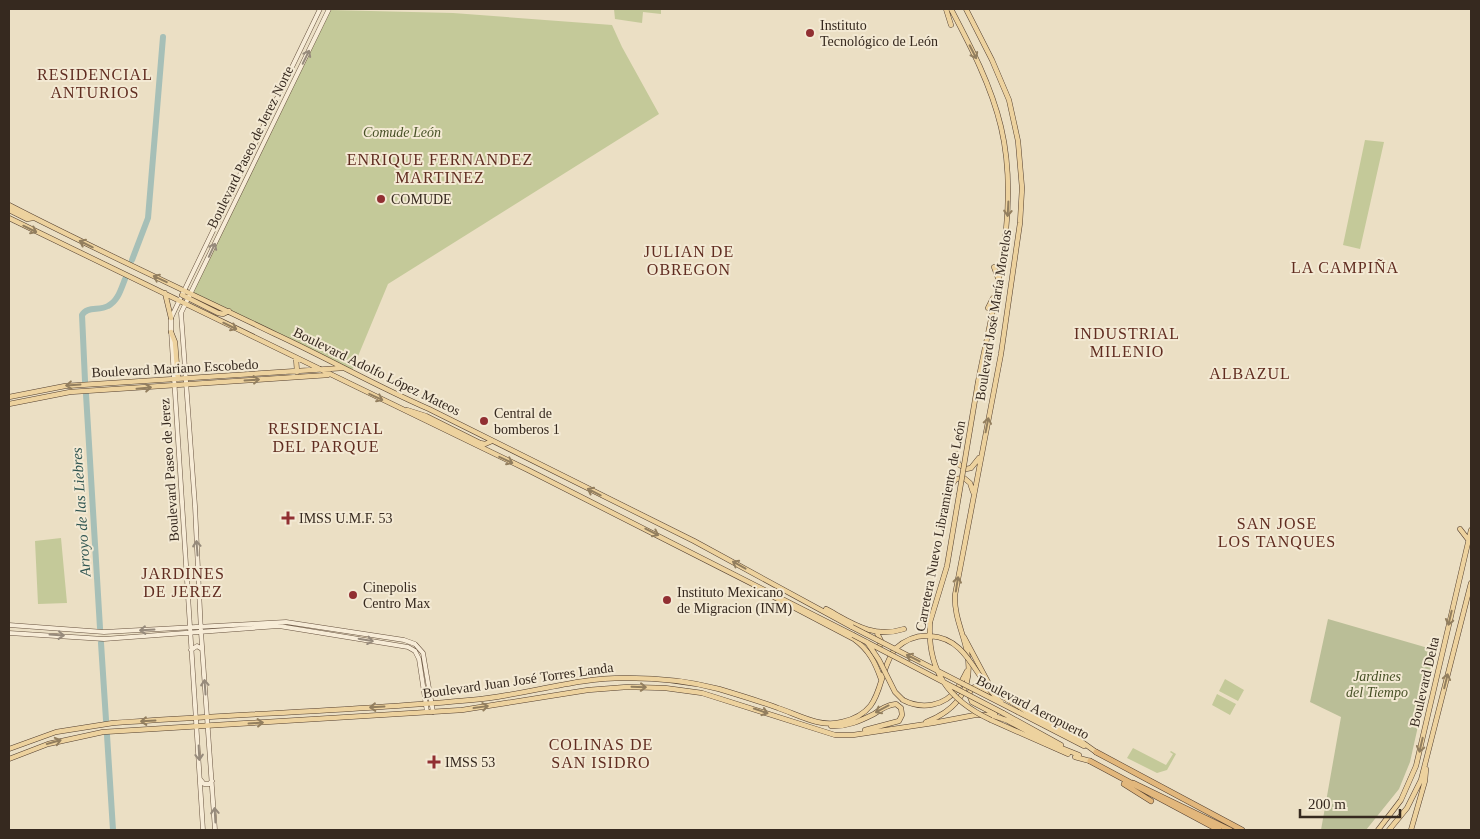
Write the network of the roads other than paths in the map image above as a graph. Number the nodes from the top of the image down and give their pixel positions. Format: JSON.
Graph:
{"nodes":[{"id":1,"x":320,"y":9,"type":"edge"},
{"id":2,"x":329,"y":9,"type":"edge"},
{"id":3,"x":946,"y":9,"type":"edge"},
{"id":4,"x":951,"y":9,"type":"edge"},
{"id":5,"x":966,"y":9,"type":"edge"},
{"id":6,"x":951,"y":25,"type":"dead end"},
{"id":7,"x":9,"y":205,"type":"edge"},
{"id":8,"x":9,"y":210,"type":"edge"},
{"id":9,"x":9,"y":218,"type":"edge"},
{"id":10,"x":35,"y":218,"type":"junction"},
{"id":11,"x":994,"y":267,"type":"dead end"},
{"id":12,"x":998,"y":280,"type":"junction"},
{"id":13,"x":165,"y":293,"type":"junction"},
{"id":14,"x":182,"y":295,"type":"junction"},
{"id":15,"x":996,"y":295,"type":"junction"},
{"id":16,"x":189,"y":299,"type":"junction"},
{"id":17,"x":988,"y":308,"type":"dead end"},
{"id":18,"x":171,"y":318,"type":"junction"},
{"id":19,"x":182,"y":329,"type":"junction"},
{"id":20,"x":171,"y":331,"type":"junction"},
{"id":21,"x":183,"y":340,"type":"junction"},
{"id":22,"x":175,"y":342,"type":"junction"},
{"id":23,"x":296,"y":358,"type":"junction"},
{"id":24,"x":344,"y":368,"type":"junction"},
{"id":25,"x":320,"y":370,"type":"junction"},
{"id":26,"x":296,"y":372,"type":"junction"},
{"id":27,"x":330,"y":375,"type":"junction"},
{"id":28,"x":186,"y":378,"type":"junction"},
{"id":29,"x":176,"y":379,"type":"junction"},
{"id":30,"x":978,"y":382,"type":"joint"},
{"id":31,"x":174,"y":385,"type":"junction"},
{"id":32,"x":186,"y":385,"type":"junction"},
{"id":33,"x":9,"y":397,"type":"edge"},
{"id":34,"x":9,"y":404,"type":"edge"},
{"id":35,"x":403,"y":410,"type":"junction"},
{"id":36,"x":492,"y":441,"type":"junction"},
{"id":37,"x":981,"y":453,"type":"junction"},
{"id":38,"x":956,"y":454,"type":"dead end"},
{"id":39,"x":949,"y":488,"type":"dead end"},
{"id":40,"x":973,"y":493,"type":"junction"},
{"id":41,"x":1460,"y":529,"type":"dead end"},
{"id":42,"x":1471,"y":530,"type":"edge"},
{"id":43,"x":1470,"y":542,"type":"junction"},
{"id":44,"x":763,"y":579,"type":"junction"},
{"id":45,"x":1471,"y":583,"type":"edge"},
{"id":46,"x":761,"y":587,"type":"junction"},
{"id":47,"x":812,"y":605,"type":"joint"},
{"id":48,"x":807,"y":611,"type":"joint"},
{"id":49,"x":9,"y":625,"type":"edge"},
{"id":50,"x":189,"y":627,"type":"junction"},
{"id":51,"x":200,"y":627,"type":"junction"},
{"id":52,"x":325,"y":627,"type":"junction"},
{"id":53,"x":904,"y":629,"type":"dead end"},
{"id":54,"x":201,"y":632,"type":"junction"},
{"id":55,"x":318,"y":632,"type":"junction"},
{"id":56,"x":961,"y":632,"type":"junction"},
{"id":57,"x":9,"y":633,"type":"edge"},
{"id":58,"x":190,"y":633,"type":"junction"},
{"id":59,"x":877,"y":633,"type":"junction"},
{"id":60,"x":854,"y":639,"type":"junction"},
{"id":61,"x":866,"y":641,"type":"junction"},
{"id":62,"x":202,"y":649,"type":"junction"},
{"id":63,"x":191,"y":650,"type":"junction"},
{"id":64,"x":968,"y":669,"type":"junction"},
{"id":65,"x":881,"y":680,"type":"junction"},
{"id":66,"x":426,"y":704,"type":"junction"},
{"id":67,"x":432,"y":704,"type":"junction"},
{"id":68,"x":1015,"y":705,"type":"junction"},
{"id":69,"x":1010,"y":708,"type":"junction"},
{"id":70,"x":427,"y":712,"type":"junction"},
{"id":71,"x":433,"y":712,"type":"junction"},
{"id":72,"x":196,"y":718,"type":"junction"},
{"id":73,"x":207,"y":718,"type":"junction"},
{"id":74,"x":813,"y":721,"type":"junction"},
{"id":75,"x":1009,"y":721,"type":"junction"},
{"id":76,"x":207,"y":725,"type":"junction"},
{"id":77,"x":920,"y":725,"type":"junction"},
{"id":78,"x":197,"y":726,"type":"junction"},
{"id":79,"x":853,"y":735,"type":"junction"},
{"id":80,"x":9,"y":749,"type":"edge"},
{"id":81,"x":1096,"y":752,"type":"junction"},
{"id":82,"x":1079,"y":755,"type":"junction"},
{"id":83,"x":9,"y":759,"type":"edge"},
{"id":84,"x":1090,"y":761,"type":"junction"},
{"id":85,"x":1426,"y":763,"type":"junction"},
{"id":86,"x":1131,"y":772,"type":"junction"},
{"id":87,"x":1110,"y":773,"type":"junction"},
{"id":88,"x":200,"y":779,"type":"junction"},
{"id":89,"x":212,"y":781,"type":"junction"},
{"id":90,"x":1128,"y":783,"type":"junction"},
{"id":91,"x":1150,"y":801,"type":"dead end"},
{"id":92,"x":1196,"y":813,"type":"junction"},
{"id":93,"x":203,"y":830,"type":"edge"},
{"id":94,"x":215,"y":830,"type":"edge"},
{"id":95,"x":1219,"y":830,"type":"edge"},
{"id":96,"x":1230,"y":830,"type":"edge"},
{"id":97,"x":1242,"y":830,"type":"edge"},
{"id":98,"x":1378,"y":830,"type":"edge"},
{"id":99,"x":1389,"y":830,"type":"edge"},
{"id":100,"x":1411,"y":830,"type":"edge"}],
"edges":[{"from":1,"to":14,"type":"main road","name":"Boulevard Paseo de Jerez Norte"},
{"from":16,"to":2,"type":"main road","name":"Boulevard Paseo de Jerez Norte","one_way":true},
{"from":3,"to":6,"type":"main road"},
{"from":4,"to":12,"type":"main road","name":"Boulevard José María Morelos","one_way":true},
{"from":37,"to":5,"type":"main road","name":"Boulevard José María Morelos","one_way":true},
{"from":7,"to":10,"type":"main road","name":"Boulevard Adolfo López Mateos"},
{"from":8,"to":10,"type":"main road"},
{"from":9,"to":13,"type":"main road","name":"Boulevard Adolfo López Mateos","one_way":true},
{"from":14,"to":10,"type":"main road","name":"Boulevard Adolfo López Mateos","one_way":true},
{"from":11,"to":12,"type":"main road"},
{"from":12,"to":15,"type":"main road","name":"Boulevard José María Morelos"},
{"from":13,"to":14,"type":"main road","name":"Boulevard Adolfo López Mateos"},
{"from":13,"to":18,"type":"main road"},
{"from":14,"to":16,"type":"main road","name":"Boulevard Adolfo López Mateos"},
{"from":14,"to":16,"type":"main road","name":"Boulevard Adolfo López Mateos"},
{"from":14,"to":18,"type":"main road","name":"Boulevard Paseo de Jerez"},
{"from":15,"to":17,"type":"main road"},
{"from":15,"to":30,"type":"main road","name":"Boulevard José María Morelos"},
{"from":16,"to":19,"type":"main road","name":"Boulevard Paseo de Jerez"},
{"from":16,"to":23,"type":"main road","name":"Boulevard Adolfo López Mateos","one_way":true},
{"from":16,"to":24,"type":"main road","name":"Boulevard Adolfo López Mateos"},
{"from":18,"to":20,"type":"main road","name":"Boulevard Paseo de Jerez"},
{"from":19,"to":20,"type":"main road"},
{"from":19,"to":21,"type":"main road","name":"Boulevard Paseo de Jerez"},
{"from":20,"to":22,"type":"main road"},
{"from":20,"to":29,"type":"main road","name":"Boulevard Paseo de Jerez"},
{"from":21,"to":22,"type":"main road"},
{"from":21,"to":28,"type":"main road","name":"Boulevard Paseo de Jerez"},
{"from":22,"to":29,"type":"main road"},
{"from":23,"to":25,"type":"main road","name":"Boulevard Adolfo López Mateos"},
{"from":23,"to":26,"type":"main road"},
{"from":24,"to":25,"type":"main road","name":"Boulevard Mariano Escobedo"},
{"from":24,"to":36,"type":"main road","name":"Boulevard Adolfo López Mateos"},
{"from":25,"to":26,"type":"main road","name":"Boulevard Mariano Escobedo"},
{"from":25,"to":27,"type":"main road","name":"Boulevard Adolfo López Mateos"},
{"from":26,"to":28,"type":"main road","name":"Boulevard Mariano Escobedo"},
{"from":32,"to":27,"type":"main road","name":"Boulevard Mariano Escobedo","one_way":true},
{"from":27,"to":35,"type":"main road","name":"Boulevard Adolfo López Mateos","one_way":true},
{"from":28,"to":29,"type":"main road","name":"Boulevard Mariano Escobedo"},
{"from":28,"to":32,"type":"main road","name":"Boulevard Paseo de Jerez"},
{"from":29,"to":31,"type":"main road","name":"Boulevard Paseo de Jerez"},
{"from":29,"to":33,"type":"main road","name":"Boulevard Mariano Escobedo","one_way":true},
{"from":30,"to":84,"type":"main road","name":"Carretera Nuevo Libramiento de León","bridge":true},
{"from":31,"to":32,"type":"main road","name":"Boulevard Mariano Escobedo"},
{"from":34,"to":31,"type":"main road","name":"Boulevard Mariano Escobedo","one_way":true},
{"from":31,"to":50,"type":"main road","name":"Boulevard Paseo de Jerez"},
{"from":51,"to":32,"type":"main road","name":"Boulevard Paseo de Jerez","one_way":true},
{"from":35,"to":36,"type":"main road"},
{"from":35,"to":46,"type":"main road","name":"Boulevard Adolfo López Mateos","one_way":true},
{"from":44,"to":36,"type":"main road","name":"Boulevard Adolfo López Mateos","one_way":true},
{"from":37,"to":38,"type":"main road"},
{"from":37,"to":40,"type":"main road","name":"Boulevard José María Morelos"},
{"from":39,"to":40,"type":"main road"},
{"from":56,"to":40,"type":"main road","name":"Boulevard José María Morelos","one_way":true},
{"from":41,"to":43,"type":"main road"},
{"from":42,"to":43,"type":"main road","name":"Boulevard Delta"},
{"from":43,"to":98,"type":"main road","name":"Boulevard Delta","one_way":true},
{"from":44,"to":47,"type":"main road","name":"Boulevard Adolfo López Mateos"},
{"from":44,"to":59,"type":"main road"},
{"from":85,"to":45,"type":"main road","name":"Boulevard Delta","one_way":true},
{"from":46,"to":48,"type":"main road","name":"Boulevard Adolfo López Mateos"},
{"from":46,"to":60,"type":"main road"},
{"from":69,"to":47,"type":"main road","name":"Boulevard Aeropuerto","one_way":true,"bridge":true},
{"from":48,"to":61,"type":"main road","name":"Boulevard Aeropuerto","bridge":true},
{"from":50,"to":49,"type":"main road","one_way":true},
{"from":50,"to":51,"type":"main road"},
{"from":50,"to":58,"type":"main road","name":"Boulevard Paseo de Jerez"},
{"from":51,"to":52,"type":"main road"},
{"from":51,"to":54,"type":"main road","name":"Boulevard Paseo de Jerez"},
{"from":52,"to":55,"type":"main road"},
{"from":52,"to":67,"type":"main road"},
{"from":53,"to":59,"type":"main road"},
{"from":54,"to":55,"type":"main road"},
{"from":54,"to":58,"type":"main road"},
{"from":54,"to":62,"type":"main road","name":"Boulevard Paseo de Jerez"},
{"from":55,"to":66,"type":"main road","one_way":true},
{"from":56,"to":64,"type":"main road"},
{"from":56,"to":68,"type":"main road"},
{"from":57,"to":58,"type":"main road","one_way":true},
{"from":58,"to":63,"type":"main road","name":"Boulevard Paseo de Jerez"},
{"from":59,"to":60,"type":"main road"},
{"from":60,"to":65,"type":"main road"},
{"from":61,"to":64,"type":"main road","bridge":true},
{"from":61,"to":82,"type":"main road","name":"Boulevard Aeropuerto","bridge":true},
{"from":62,"to":63,"type":"main road"},
{"from":73,"to":62,"type":"main road","name":"Boulevard Paseo de Jerez","one_way":true},
{"from":63,"to":72,"type":"main road","name":"Boulevard Paseo de Jerez"},
{"from":64,"to":77,"type":"main road"},
{"from":65,"to":69,"type":"main road","name":"Boulevard Juan José Torres Landa","bridge":true},
{"from":65,"to":74,"type":"main road","name":"Boulevard Juan José Torres Landa"},
{"from":66,"to":67,"type":"main road","name":"Boulevard Juan José Torres Landa"},
{"from":66,"to":70,"type":"main road"},
{"from":66,"to":73,"type":"main road","name":"Boulevard Juan José Torres Landa","one_way":true},
{"from":67,"to":71,"type":"main road"},
{"from":67,"to":74,"type":"main road","name":"Boulevard Juan José Torres Landa"},
{"from":68,"to":75,"type":"main road"},
{"from":68,"to":81,"type":"main road"},
{"from":69,"to":81,"type":"main road","name":"Boulevard Aeropuerto","bridge":true},
{"from":70,"to":71,"type":"main road","name":"Boulevard Juan José Torres Landa"},
{"from":76,"to":70,"type":"main road","name":"Boulevard Juan José Torres Landa","one_way":true},
{"from":71,"to":79,"type":"main road","name":"Boulevard Juan José Torres Landa","one_way":true},
{"from":72,"to":73,"type":"main road","name":"Boulevard Juan José Torres Landa"},
{"from":72,"to":78,"type":"main road","name":"Boulevard Paseo de Jerez"},
{"from":72,"to":80,"type":"main road","name":"Boulevard Juan José Torres Landa","one_way":true},
{"from":73,"to":76,"type":"main road","name":"Boulevard Paseo de Jerez"},
{"from":79,"to":74,"type":"main road","one_way":true},
{"from":75,"to":77,"type":"main road","name":"Boulevard Juan José Torres Landa"},
{"from":75,"to":82,"type":"main road"},
{"from":76,"to":78,"type":"main road","name":"Boulevard Juan José Torres Landa"},
{"from":76,"to":89,"type":"main road","name":"Boulevard Paseo de Jerez"},
{"from":77,"to":79,"type":"main road","name":"Boulevard Juan José Torres Landa"},
{"from":83,"to":78,"type":"main road","name":"Boulevard Juan José Torres Landa","one_way":true},
{"from":78,"to":88,"type":"main road","name":"Boulevard Paseo de Jerez","one_way":true},
{"from":81,"to":86,"type":"highway","name":"Boulevard Aeropuerto"},
{"from":82,"to":84,"type":"main road","name":"Boulevard Aeropuerto"},
{"from":84,"to":87,"type":"highway","name":"Boulevard Aeropuerto"},
{"from":85,"to":99,"type":"main road","name":"Boulevard Delta"},
{"from":85,"to":100,"type":"main road"},
{"from":86,"to":92,"type":"highway"},
{"from":86,"to":97,"type":"highway","name":"Boulevard Aeropuerto"},
{"from":87,"to":90,"type":"highway","name":"Boulevard Aeropuerto"},
{"from":87,"to":91,"type":"highway"},
{"from":88,"to":89,"type":"main road"},
{"from":88,"to":93,"type":"main road","name":"Boulevard Paseo de Jerez"},
{"from":94,"to":89,"type":"main road","name":"Boulevard Paseo de Jerez","one_way":true},
{"from":90,"to":92,"type":"highway"},
{"from":90,"to":95,"type":"highway","name":"Boulevard Aeropuerto"},
{"from":92,"to":96,"type":"highway"}]}
